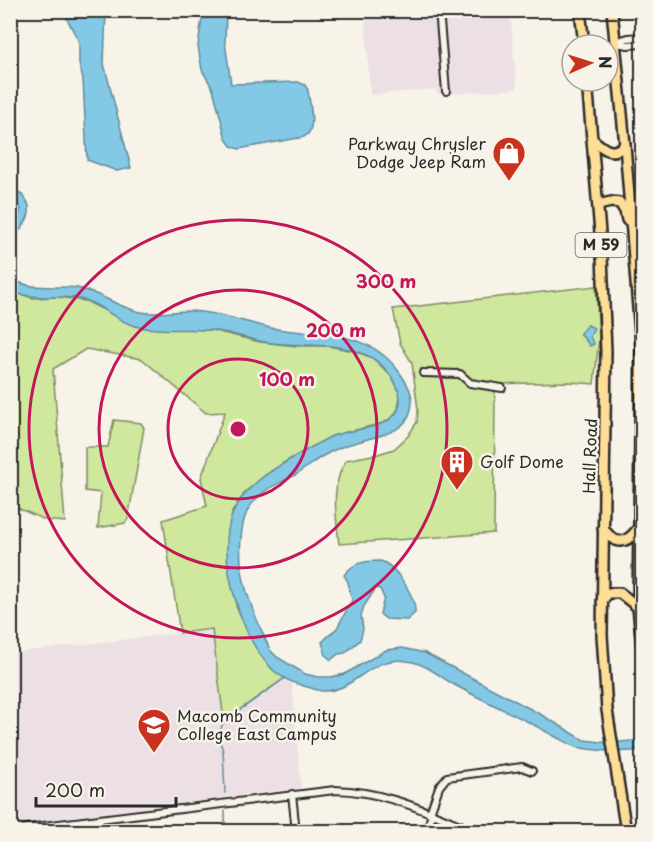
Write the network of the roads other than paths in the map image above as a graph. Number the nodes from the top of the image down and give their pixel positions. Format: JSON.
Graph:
{"nodes":[{"id":1,"x":439,"y":10,"type":"edge"},
{"id":2,"x":580,"y":10,"type":"edge"},
{"id":3,"x":611,"y":10,"type":"edge"},
{"id":4,"x":583,"y":33,"type":"edge"},
{"id":5,"x":614,"y":33,"type":"edge"},
{"id":6,"x":642,"y":37,"type":"edge"},
{"id":7,"x":620,"y":40,"type":"edge"},
{"id":8,"x":620,"y":43,"type":"edge"},
{"id":9,"x":642,"y":44,"type":"edge"},
{"id":10,"x":446,"y":91,"type":"dead end"},
{"id":11,"x":588,"y":93,"type":"edge"},
{"id":12,"x":620,"y":93,"type":"edge"},
{"id":13,"x":592,"y":139,"type":"junction"},
{"id":14,"x":625,"y":145,"type":"junction"},
{"id":15,"x":598,"y":206,"type":"junction"},
{"id":16,"x":636,"y":272,"type":"junction"},
{"id":17,"x":642,"y":346,"type":"edge"},
{"id":18,"x":423,"y":373,"type":"dead end"},
{"id":19,"x":502,"y":388,"type":"dead end"},
{"id":20,"x":603,"y":528,"type":"junction"},
{"id":21,"x":638,"y":530,"type":"junction"},
{"id":22,"x":601,"y":605,"type":"junction"},
{"id":23,"x":638,"y":607,"type":"junction"},
{"id":24,"x":642,"y":647,"type":"edge"},
{"id":25,"x":532,"y":771,"type":"dead end"},
{"id":26,"x":292,"y":794,"type":"junction"},
{"id":27,"x":431,"y":813,"type":"junction"},
{"id":28,"x":10,"y":830,"type":"edge"},
{"id":29,"x":296,"y":831,"type":"edge"},
{"id":30,"x":427,"y":831,"type":"edge"},
{"id":31,"x":477,"y":831,"type":"edge"},
{"id":32,"x":626,"y":831,"type":"edge"}],
"edges":[{"from":1,"to":10,"type":"street"},
{"from":2,"to":4,"type":"highway"},
{"from":3,"to":5,"type":"highway"},
{"from":6,"to":7,"type":"street"},
{"from":8,"to":9,"type":"street"},
{"from":11,"to":13,"type":"highway","name":"Hall Road","number":"M 59"},
{"from":12,"to":14,"type":"highway","number":"M 59"},
{"from":13,"to":14,"type":"highway"},
{"from":13,"to":15,"type":"highway","name":"Hall Road","number":"M 59"},
{"from":14,"to":16,"type":"highway","number":"M 59"},
{"from":15,"to":16,"type":"highway"},
{"from":15,"to":20,"type":"highway","name":"Hall Road","number":"M 59"},
{"from":16,"to":17,"type":"highway","number":"M 59"},
{"from":17,"to":21,"type":"highway","number":"M 59"},
{"from":18,"to":19,"type":"street"},
{"from":20,"to":21,"type":"highway"},
{"from":20,"to":22,"type":"highway","name":"Hall Road","number":"M 59"},
{"from":21,"to":23,"type":"highway","number":"M 59"},
{"from":22,"to":23,"type":"highway"},
{"from":22,"to":32,"type":"highway","name":"Hall Road","number":"M 59"},
{"from":23,"to":24,"type":"highway","number":"M 59"},
{"from":25,"to":27,"type":"street"},
{"from":26,"to":27,"type":"street"},
{"from":26,"to":28,"type":"street"},
{"from":26,"to":29,"type":"street"},
{"from":27,"to":30,"type":"street"},
{"from":27,"to":31,"type":"street"}]}
